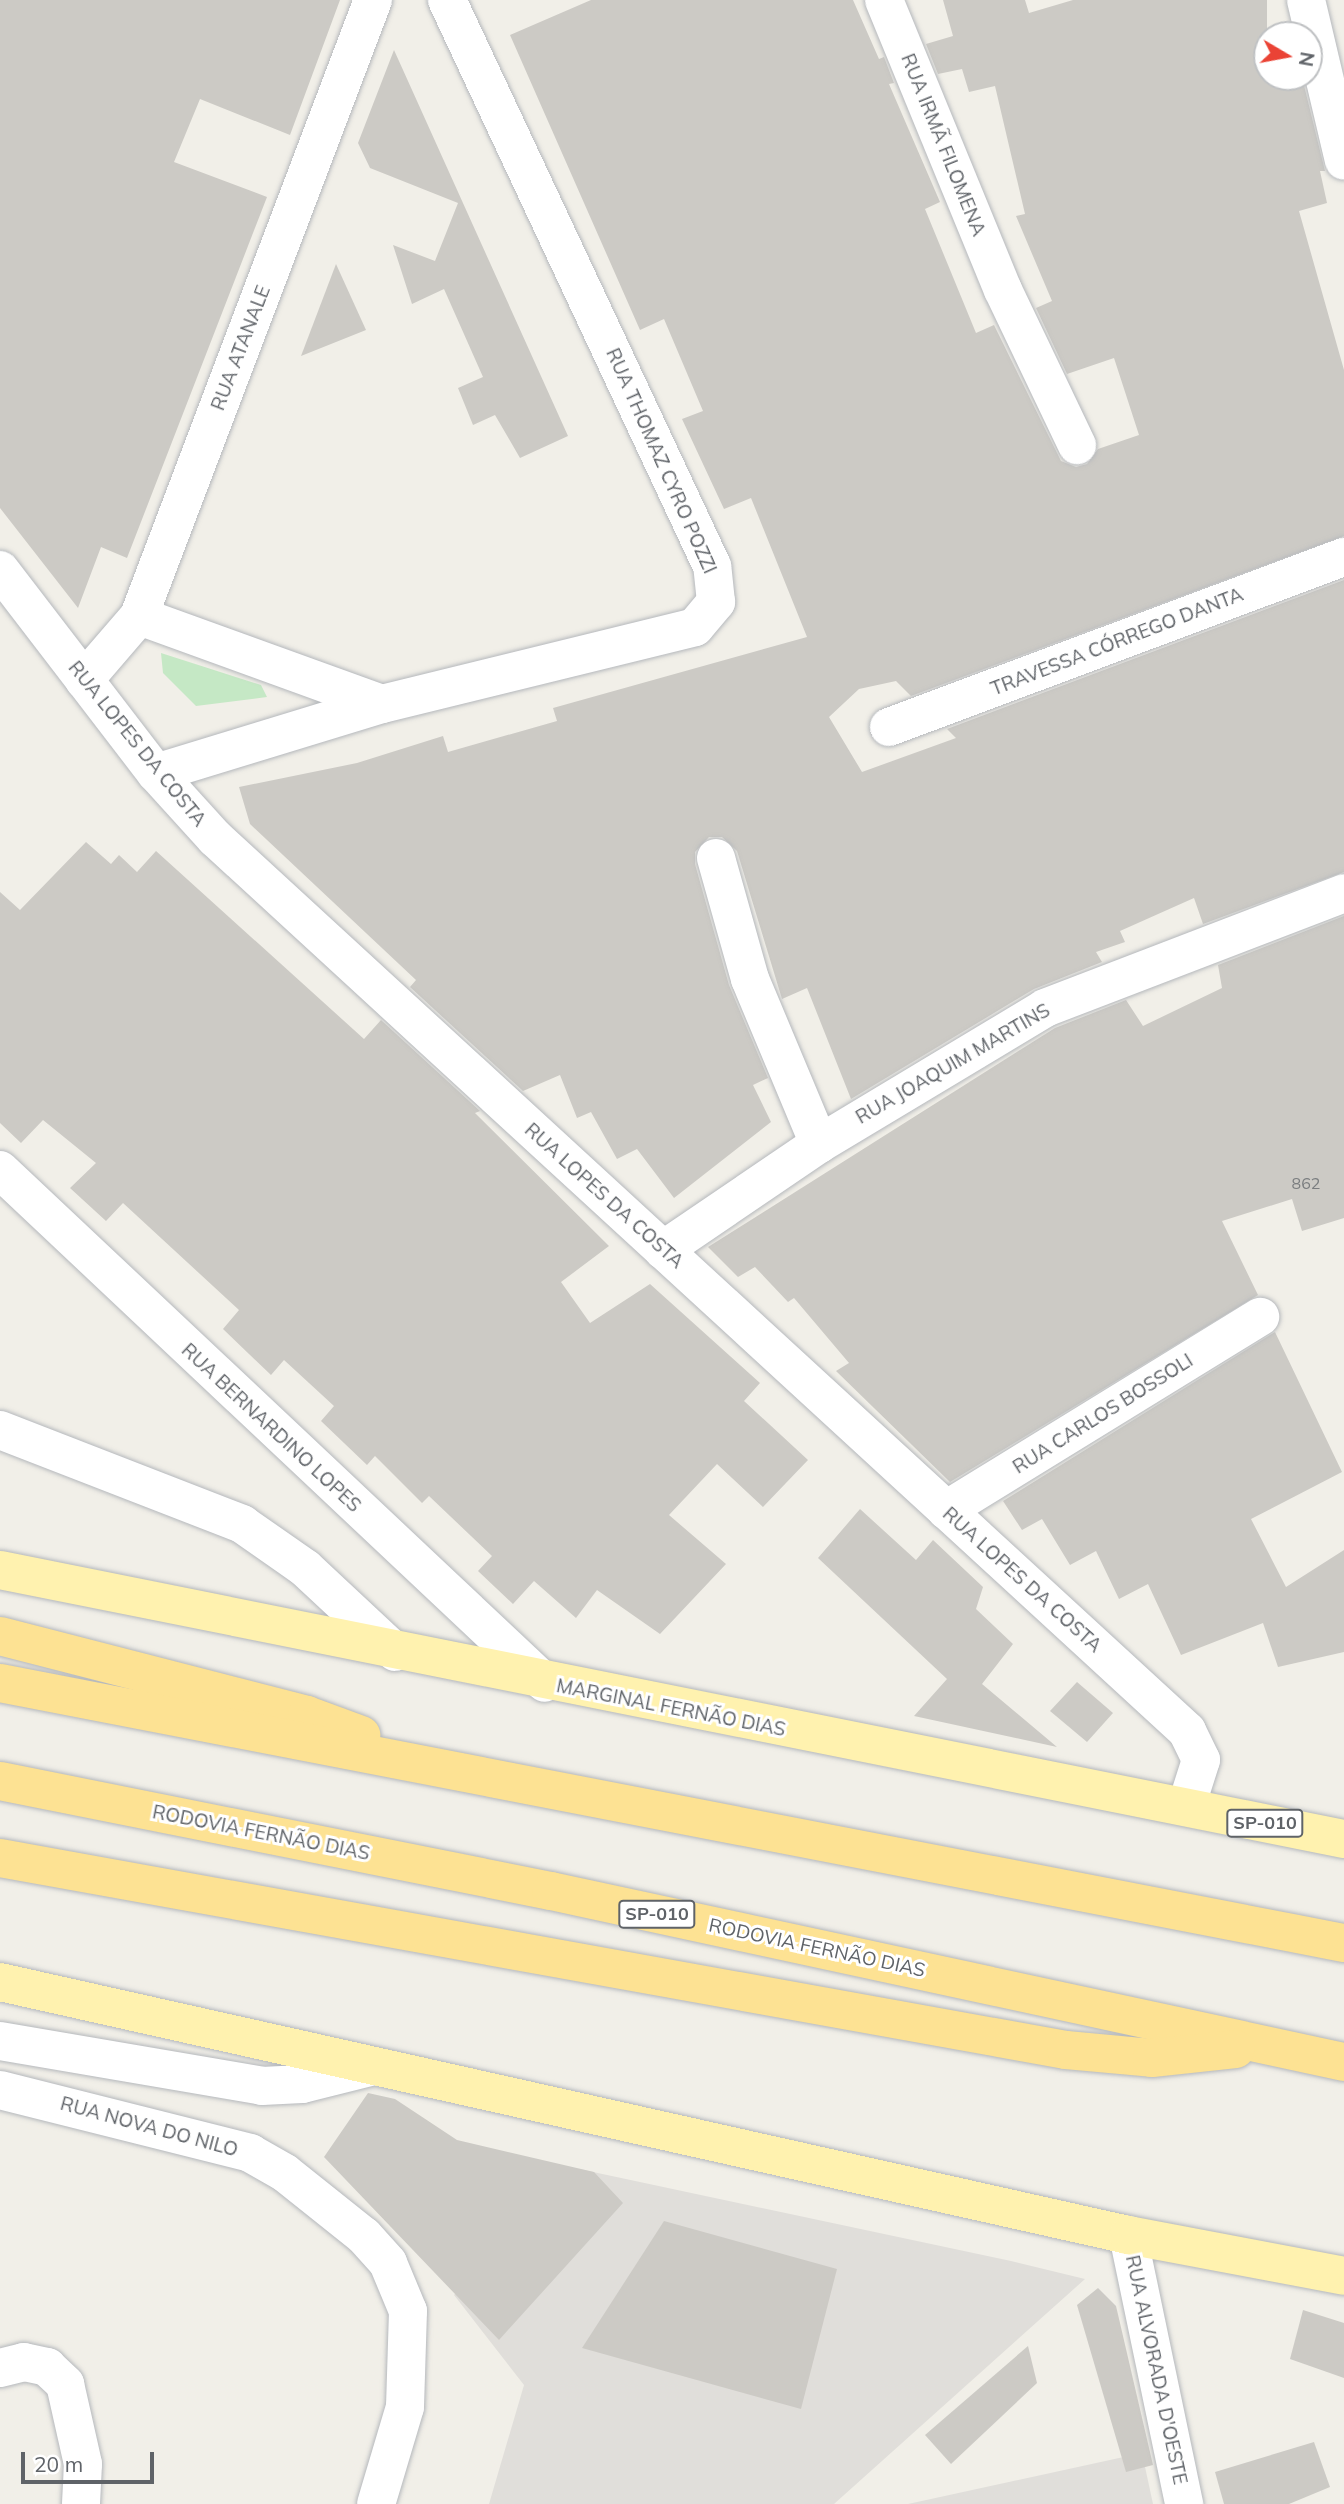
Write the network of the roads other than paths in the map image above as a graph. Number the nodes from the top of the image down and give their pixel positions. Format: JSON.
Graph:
{"nodes":[{"id":1,"x":373,"y":0,"type":"edge"},
{"id":2,"x":447,"y":0,"type":"edge"},
{"id":3,"x":884,"y":0,"type":"edge"},
{"id":4,"x":1306,"y":0,"type":"edge"},
{"id":5,"x":1344,"y":161,"type":"edge"},
{"id":6,"x":1077,"y":445,"type":"dead end"},
{"id":7,"x":1344,"y":557,"type":"edge"},
{"id":8,"x":0,"y":570,"type":"edge"},
{"id":9,"x":139,"y":616,"type":"junction"},
{"id":10,"x":83,"y":680,"type":"junction"},
{"id":11,"x":383,"y":704,"type":"junction"},
{"id":12,"x":889,"y":727,"type":"dead end"},
{"id":13,"x":156,"y":773,"type":"junction"},
{"id":14,"x":716,"y":858,"type":"dead end"},
{"id":15,"x":1344,"y":893,"type":"edge"},
{"id":16,"x":819,"y":1144,"type":"junction"},
{"id":17,"x":0,"y":1170,"type":"edge"},
{"id":18,"x":663,"y":1250,"type":"junction"},
{"id":19,"x":1261,"y":1317,"type":"dead end"},
{"id":20,"x":0,"y":1430,"type":"edge"},
{"id":21,"x":946,"y":1510,"type":"junction"},
{"id":22,"x":0,"y":1570,"type":"edge"},
{"id":23,"x":0,"y":1636,"type":"edge"},
{"id":24,"x":395,"y":1652,"type":"junction"},
{"id":25,"x":0,"y":1683,"type":"edge"},
{"id":26,"x":545,"y":1683,"type":"junction"},
{"id":27,"x":464,"y":1774,"type":"junction"},
{"id":28,"x":0,"y":1781,"type":"edge"},
{"id":29,"x":1186,"y":1807,"type":"junction"},
{"id":30,"x":1344,"y":1839,"type":"edge"},
{"id":31,"x":0,"y":1858,"type":"edge"},
{"id":32,"x":1338,"y":1942,"type":"edge"},
{"id":33,"x":0,"y":1982,"type":"edge"},
{"id":34,"x":0,"y":2041,"type":"edge"},
{"id":35,"x":1266,"y":2045,"type":"junction"},
{"id":36,"x":1328,"y":2059,"type":"edge"},
{"id":37,"x":374,"y":2066,"type":"junction"},
{"id":38,"x":0,"y":2090,"type":"edge"},
{"id":39,"x":1129,"y":2235,"type":"junction"},
{"id":40,"x":1344,"y":2276,"type":"edge"},
{"id":41,"x":0,"y":2368,"type":"edge"},
{"id":42,"x":81,"y":2504,"type":"edge"},
{"id":43,"x":376,"y":2504,"type":"edge"},
{"id":44,"x":1184,"y":2504,"type":"edge"}],
"edges":[{"from":1,"to":9,"type":"street","name":"RUA ATANALE"},
{"from":2,"to":11,"type":"street","name":"RUA THOMAZ CYRO POZZI"},
{"from":3,"to":6,"type":"street","name":"RUA IRMÃ FILOMENA"},
{"from":4,"to":5,"type":"street"},
{"from":7,"to":12,"type":"street","name":"TRAVESSA CÓRREGO DANTA"},
{"from":8,"to":10,"type":"street","name":"RUA LOPES DA COSTA"},
{"from":9,"to":10,"type":"street","name":"RUA ATANALE"},
{"from":9,"to":11,"type":"street"},
{"from":10,"to":13,"type":"street","name":"RUA LOPES DA COSTA"},
{"from":11,"to":13,"type":"street","name":"RUA THOMAZ CYRO POZZI"},
{"from":13,"to":18,"type":"street","name":"RUA LOPES DA COSTA"},
{"from":14,"to":16,"type":"street"},
{"from":15,"to":16,"type":"street","name":"RUA JOAQUIM MARTINS"},
{"from":16,"to":18,"type":"street","name":"RUA JOAQUIM MARTINS"},
{"from":17,"to":26,"type":"street","name":"RUA BERNARDINO LOPES"},
{"from":18,"to":21,"type":"street","name":"RUA LOPES DA COSTA"},
{"from":19,"to":21,"type":"street","name":"RUA CARLOS BOSSOLI"},
{"from":20,"to":24,"type":"street"},
{"from":21,"to":29,"type":"street","name":"RUA LOPES DA COSTA"},
{"from":22,"to":24,"type":"main road","name":"MARGINAL FERNÃO DIAS","number":"SP-010"},
{"from":23,"to":27,"type":"highway"},
{"from":24,"to":26,"type":"main road","name":"MARGINAL FERNÃO DIAS","number":"SP-010"},
{"from":25,"to":27,"type":"highway"},
{"from":26,"to":29,"type":"main road","name":"MARGINAL FERNÃO DIAS","number":"SP-010"},
{"from":27,"to":32,"type":"highway"},
{"from":28,"to":35,"type":"highway","name":"RODOVIA FERNÃO DIAS","number":"SP-010"},
{"from":29,"to":30,"type":"main road","name":"MARGINAL FERNÃO DIAS","number":"SP-010"},
{"from":31,"to":35,"type":"highway"},
{"from":33,"to":37,"type":"main road"},
{"from":34,"to":37,"type":"street"},
{"from":35,"to":36,"type":"highway","name":"RODOVIA FERNÃO DIAS","number":"SP-010"},
{"from":37,"to":39,"type":"main road"},
{"from":38,"to":43,"type":"street","name":"RUA NOVA DO NILO"},
{"from":39,"to":40,"type":"main road"},
{"from":39,"to":44,"type":"street","name":"RUA ALVORADA D'OESTE"},
{"from":41,"to":42,"type":"street"}]}
